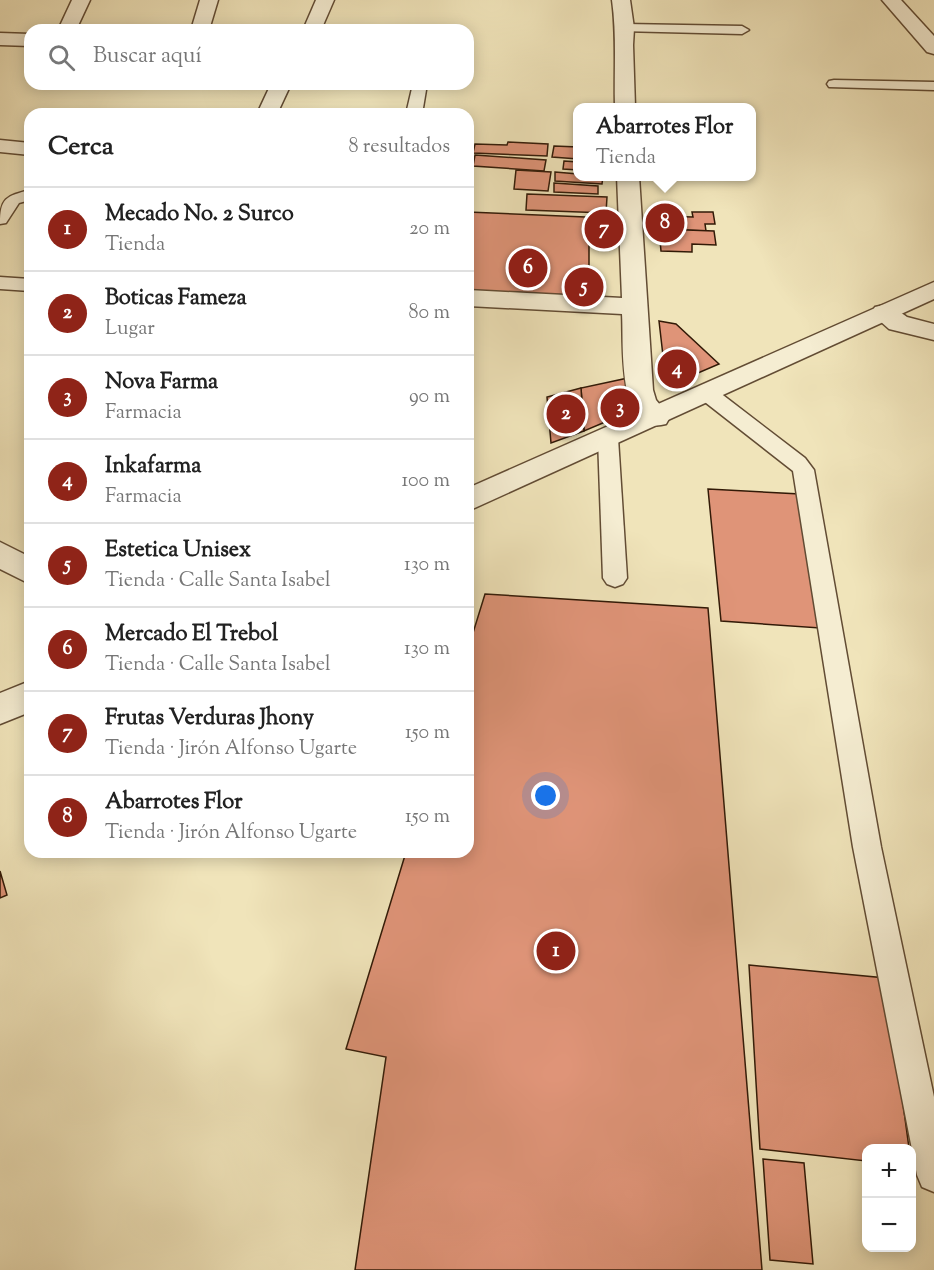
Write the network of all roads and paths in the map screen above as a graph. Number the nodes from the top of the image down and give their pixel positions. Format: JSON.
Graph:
{"nodes":[{"id":1,"x":81,"y":0,"type":"edge"},
{"id":2,"x":209,"y":0,"type":"edge"},
{"id":3,"x":325,"y":0,"type":"edge"},
{"id":4,"x":621,"y":0,"type":"edge"},
{"id":5,"x":891,"y":0,"type":"edge"},
{"id":6,"x":70,"y":24,"type":"edge"},
{"id":7,"x":202,"y":24,"type":"edge"},
{"id":8,"x":315,"y":24,"type":"edge"},
{"id":9,"x":625,"y":28,"type":"junction"},
{"id":10,"x":742,"y":30,"type":"dead end"},
{"id":11,"x":0,"y":39,"type":"edge"},
{"id":12,"x":24,"y":40,"type":"edge"},
{"id":13,"x":934,"y":48,"type":"edge"},
{"id":14,"x":834,"y":84,"type":"dead end"},
{"id":15,"x":934,"y":86,"type":"edge"},
{"id":16,"x":277,"y":90,"type":"edge"},
{"id":17,"x":419,"y":90,"type":"edge"},
{"id":18,"x":625,"y":103,"type":"edge"},
{"id":19,"x":270,"y":108,"type":"edge"},
{"id":20,"x":415,"y":108,"type":"edge"},
{"id":21,"x":0,"y":147,"type":"edge"},
{"id":22,"x":24,"y":149,"type":"edge"},
{"id":23,"x":628,"y":181,"type":"edge"},
{"id":24,"x":24,"y":197,"type":"edge"},
{"id":25,"x":0,"y":219,"type":"edge"},
{"id":26,"x":0,"y":283,"type":"edge"},
{"id":27,"x":24,"y":285,"type":"edge"},
{"id":28,"x":934,"y":290,"type":"edge"},
{"id":29,"x":474,"y":298,"type":"edge"},
{"id":30,"x":633,"y":307,"type":"junction"},
{"id":31,"x":884,"y":313,"type":"junction"},
{"id":32,"x":934,"y":332,"type":"edge"},
{"id":33,"x":708,"y":394,"type":"junction"},
{"id":34,"x":656,"y":417,"type":"junction"},
{"id":35,"x":608,"y":438,"type":"junction"},
{"id":36,"x":474,"y":498,"type":"edge"},
{"id":37,"x":0,"y":554,"type":"edge"},
{"id":38,"x":24,"y":568,"type":"edge"},
{"id":39,"x":615,"y":578,"type":"dead end"},
{"id":40,"x":24,"y":699,"type":"edge"},
{"id":41,"x":0,"y":709,"type":"edge"},
{"id":42,"x":923,"y":1067,"type":"edge"},
{"id":43,"x":934,"y":1175,"type":"edge"}],
"edges":[{"from":1,"to":6,"type":"street"},
{"from":2,"to":7,"type":"street"},
{"from":3,"to":8,"type":"street"},
{"from":4,"to":9,"type":"street"},
{"from":5,"to":13,"type":"street"},
{"from":9,"to":10,"type":"lane"},
{"from":9,"to":18,"type":"street"},
{"from":11,"to":12,"type":"street"},
{"from":14,"to":15,"type":"lane"},
{"from":16,"to":19,"type":"street"},
{"from":17,"to":20,"type":"lane"},
{"from":21,"to":22,"type":"street"},
{"from":23,"to":30,"type":"street"},
{"from":24,"to":25,"type":"lane"},
{"from":26,"to":27,"type":"lane"},
{"from":28,"to":31,"type":"street"},
{"from":29,"to":30,"type":"street"},
{"from":30,"to":34,"type":"street"},
{"from":31,"to":32,"type":"street"},
{"from":31,"to":33,"type":"street"},
{"from":33,"to":34,"type":"street"},
{"from":33,"to":42,"type":"lane"},
{"from":34,"to":35,"type":"street"},
{"from":35,"to":36,"type":"street"},
{"from":35,"to":39,"type":"lane"},
{"from":37,"to":38,"type":"street"},
{"from":40,"to":41,"type":"street"},
{"from":42,"to":43,"type":"lane"}]}
